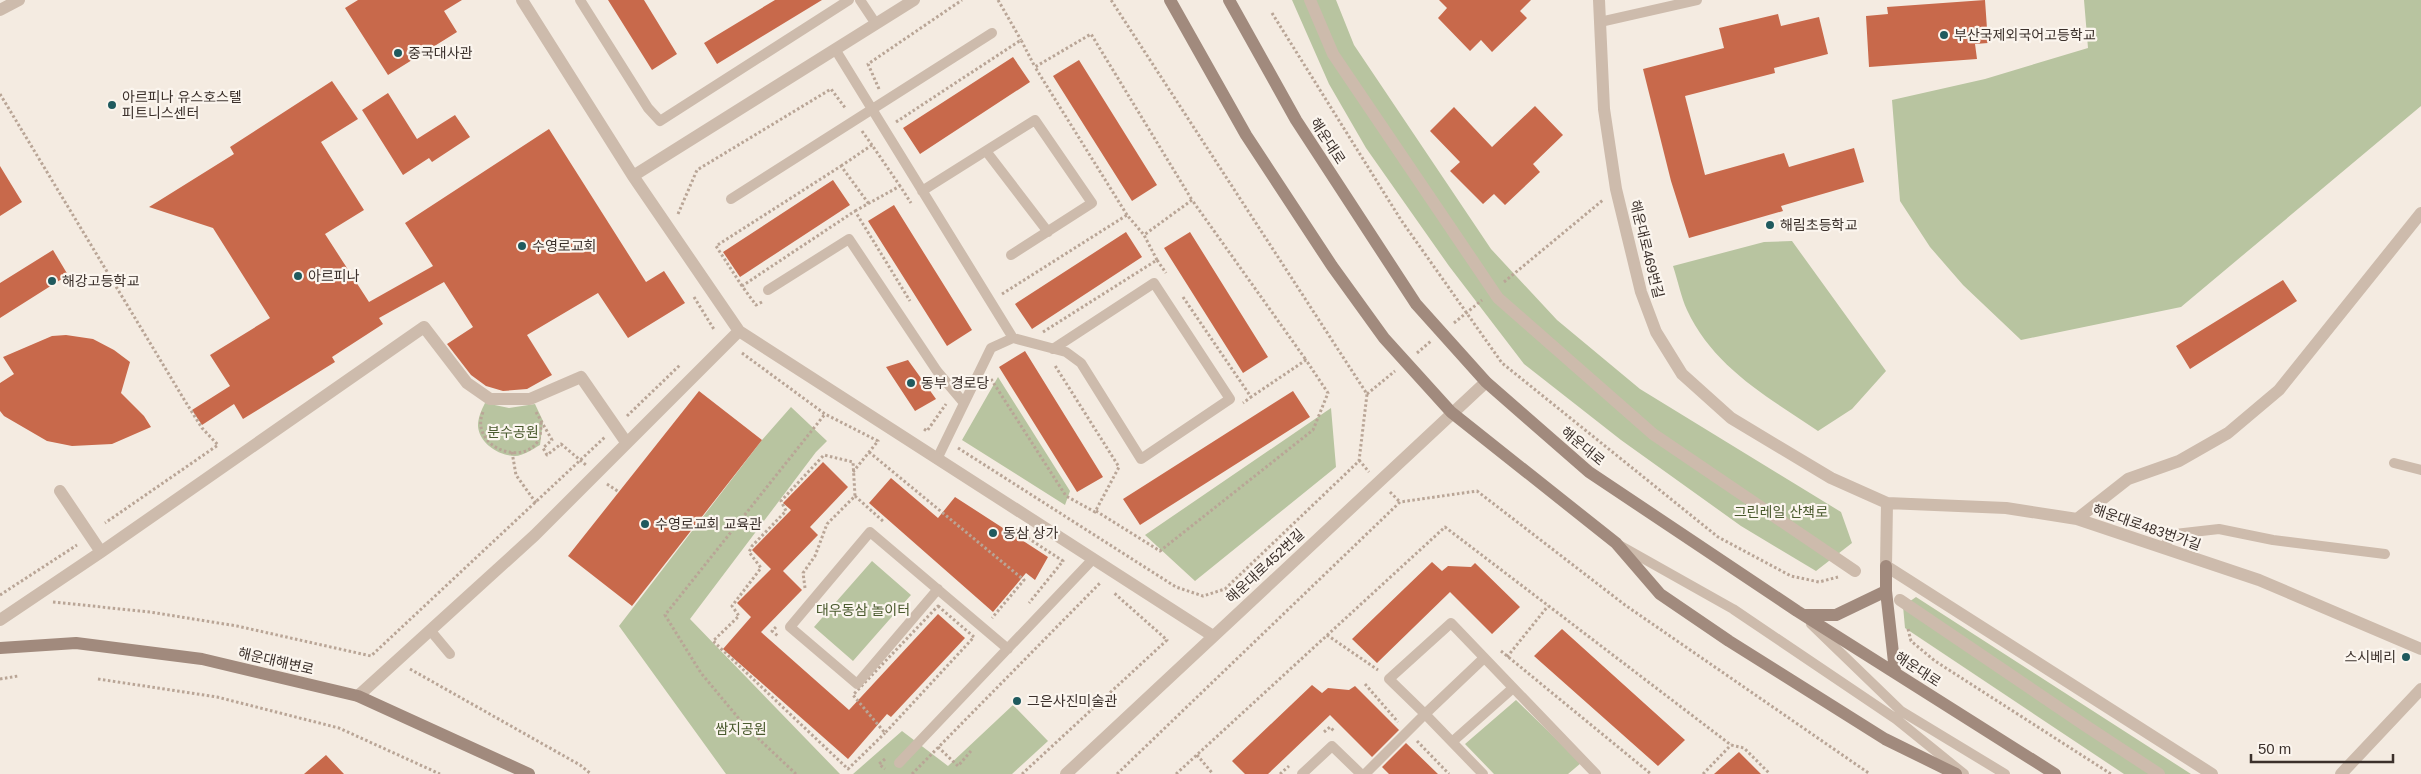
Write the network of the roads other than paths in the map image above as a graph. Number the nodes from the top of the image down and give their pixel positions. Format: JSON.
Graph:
{"nodes":[{"id":1,"x":19,"y":0,"type":"edge"},
{"id":2,"x":522,"y":0,"type":"edge"},
{"id":3,"x":580,"y":0,"type":"edge"},
{"id":4,"x":849,"y":0,"type":"edge"},
{"id":5,"x":860,"y":0,"type":"edge"},
{"id":6,"x":914,"y":0,"type":"edge"},
{"id":7,"x":1170,"y":0,"type":"edge"},
{"id":8,"x":1229,"y":0,"type":"edge"},
{"id":9,"x":1310,"y":0,"type":"edge"},
{"id":10,"x":1599,"y":0,"type":"edge"},
{"id":11,"x":1697,"y":0,"type":"edge"},
{"id":12,"x":0,"y":10,"type":"edge"},
{"id":13,"x":1600,"y":22,"type":"junction"},
{"id":14,"x":876,"y":24,"type":"junction"},
{"id":15,"x":992,"y":34,"type":"dead end"},
{"id":16,"x":835,"y":49,"type":"junction"},
{"id":17,"x":872,"y":110,"type":"junction"},
{"id":18,"x":986,"y":151,"type":"junction"},
{"id":19,"x":633,"y":176,"type":"junction"},
{"id":20,"x":922,"y":190,"type":"junction"},
{"id":21,"x":731,"y":199,"type":"dead end"},
{"id":22,"x":2421,"y":213,"type":"edge"},
{"id":23,"x":1048,"y":232,"type":"junction"},
{"id":24,"x":1011,"y":255,"type":"dead end"},
{"id":25,"x":768,"y":290,"type":"dead end"},
{"id":26,"x":739,"y":330,"type":"junction"},
{"id":27,"x":1013,"y":338,"type":"junction"},
{"id":28,"x":1053,"y":349,"type":"dead end"},
{"id":29,"x":1486,"y":382,"type":"junction"},
{"id":30,"x":964,"y":403,"type":"junction"},
{"id":31,"x":1451,"y":412,"type":"junction"},
{"id":32,"x":626,"y":442,"type":"junction"},
{"id":33,"x":937,"y":458,"type":"junction"},
{"id":34,"x":2394,"y":463,"type":"dead end"},
{"id":35,"x":2421,"y":470,"type":"edge"},
{"id":36,"x":60,"y":491,"type":"dead end"},
{"id":37,"x":1887,"y":504,"type":"junction"},
{"id":38,"x":2077,"y":519,"type":"junction"},
{"id":39,"x":1616,"y":543,"type":"junction"},
{"id":40,"x":2162,"y":548,"type":"junction"},
{"id":41,"x":101,"y":552,"type":"junction"},
{"id":42,"x":2385,"y":554,"type":"dead end"},
{"id":43,"x":1093,"y":559,"type":"junction"},
{"id":44,"x":1886,"y":566,"type":"junction"},
{"id":45,"x":1855,"y":571,"type":"dead end"},
{"id":46,"x":938,"y":589,"type":"junction"},
{"id":47,"x":1886,"y":591,"type":"junction"},
{"id":48,"x":1900,"y":600,"type":"road end"},
{"id":49,"x":1801,"y":613,"type":"junction"},
{"id":50,"x":0,"y":620,"type":"edge"},
{"id":51,"x":430,"y":630,"type":"junction"},
{"id":52,"x":1213,"y":636,"type":"junction"},
{"id":53,"x":0,"y":648,"type":"edge"},
{"id":54,"x":1008,"y":649,"type":"junction"},
{"id":55,"x":2421,"y":649,"type":"edge"},
{"id":56,"x":450,"y":654,"type":"dead end"},
{"id":57,"x":1484,"y":658,"type":"junction"},
{"id":58,"x":1895,"y":671,"type":"junction"},
{"id":59,"x":1513,"y":688,"type":"junction"},
{"id":60,"x":2421,"y":689,"type":"edge"},
{"id":61,"x":358,"y":696,"type":"junction"},
{"id":62,"x":1425,"y":714,"type":"junction"},
{"id":63,"x":1452,"y":742,"type":"junction"},
{"id":64,"x":899,"y":763,"type":"dead end"},
{"id":65,"x":529,"y":774,"type":"edge"},
{"id":66,"x":1066,"y":774,"type":"edge"},
{"id":67,"x":1302,"y":774,"type":"edge"},
{"id":68,"x":1361,"y":774,"type":"edge"},
{"id":69,"x":1365,"y":774,"type":"edge"},
{"id":70,"x":1483,"y":774,"type":"edge"},
{"id":71,"x":1596,"y":774,"type":"edge"},
{"id":72,"x":1956,"y":774,"type":"edge"},
{"id":73,"x":1964,"y":774,"type":"edge"},
{"id":74,"x":2005,"y":774,"type":"edge"},
{"id":75,"x":2055,"y":774,"type":"edge"},
{"id":76,"x":2159,"y":774,"type":"edge"},
{"id":77,"x":2212,"y":774,"type":"edge"},
{"id":78,"x":2341,"y":774,"type":"edge"}],
"edges":[{"from":1,"to":12,"type":"street"},
{"from":2,"to":19,"type":"street"},
{"from":3,"to":4,"type":"lane"},
{"from":5,"to":14,"type":"lane"},
{"from":6,"to":14,"type":"street"},
{"from":7,"to":31,"type":"main road"},
{"from":8,"to":29,"type":"main road","name":"해운대로"},
{"from":9,"to":45,"type":"street"},
{"from":10,"to":13,"type":"street","name":"해운대로469번길"},
{"from":11,"to":13,"type":"lane"},
{"from":13,"to":37,"type":"street","name":"해운대로469번길"},
{"from":14,"to":16,"type":"street"},
{"from":15,"to":17,"type":"lane"},
{"from":16,"to":17,"type":"lane"},
{"from":16,"to":19,"type":"street"},
{"from":17,"to":20,"type":"lane"},
{"from":17,"to":21,"type":"lane"},
{"from":18,"to":20,"type":"lane"},
{"from":18,"to":23,"type":"lane"},
{"from":18,"to":23,"type":"lane"},
{"from":19,"to":26,"type":"street"},
{"from":20,"to":27,"type":"lane"},
{"from":22,"to":38,"type":"street","name":"해운대로483번가길"},
{"from":23,"to":24,"type":"lane"},
{"from":25,"to":30,"type":"lane"},
{"from":26,"to":32,"type":"street"},
{"from":26,"to":33,"type":"street"},
{"from":27,"to":28,"type":"lane"},
{"from":27,"to":30,"type":"lane"},
{"from":29,"to":31,"type":"street","name":"해운대로452번길"},
{"from":29,"to":49,"type":"main road","name":"해운대로"},
{"from":30,"to":33,"type":"lane"},
{"from":31,"to":39,"type":"main road"},
{"from":31,"to":52,"type":"street","name":"해운대로452번길"},
{"from":32,"to":41,"type":"street"},
{"from":32,"to":51,"type":"street"},
{"from":33,"to":43,"type":"street"},
{"from":34,"to":35,"type":"lane"},
{"from":36,"to":41,"type":"street"},
{"from":37,"to":38,"type":"street"},
{"from":37,"to":44,"type":"street"},
{"from":38,"to":40,"type":"street","name":"해운대로483번가길"},
{"from":39,"to":72,"type":"main road"},
{"from":39,"to":73,"type":"lane"},
{"from":40,"to":42,"type":"lane"},
{"from":40,"to":55,"type":"street","name":"해운대로483번가길"},
{"from":41,"to":50,"type":"street"},
{"from":43,"to":52,"type":"street"},
{"from":43,"to":54,"type":"lane"},
{"from":44,"to":47,"type":"main road"},
{"from":44,"to":77,"type":"street"},
{"from":46,"to":46,"type":"lane"},
{"from":46,"to":54,"type":"lane"},
{"from":47,"to":49,"type":"main road"},
{"from":47,"to":58,"type":"main road"},
{"from":48,"to":76,"type":"street"},
{"from":49,"to":58,"type":"main road","name":"해운대로"},
{"from":49,"to":74,"type":"lane"},
{"from":51,"to":56,"type":"lane"},
{"from":51,"to":61,"type":"street"},
{"from":52,"to":66,"type":"street","name":"해운대로452번길"},
{"from":53,"to":61,"type":"main road","name":"해운대해변로"},
{"from":54,"to":64,"type":"lane"},
{"from":57,"to":59,"type":"lane"},
{"from":57,"to":62,"type":"lane"},
{"from":57,"to":62,"type":"lane"},
{"from":58,"to":75,"type":"main road","name":"해운대로"},
{"from":59,"to":63,"type":"lane"},
{"from":59,"to":71,"type":"lane"},
{"from":60,"to":78,"type":"street"},
{"from":61,"to":65,"type":"main road","name":"해운대해변로"},
{"from":62,"to":63,"type":"lane"},
{"from":62,"to":69,"type":"lane"},
{"from":63,"to":70,"type":"lane"},
{"from":67,"to":68,"type":"lane"}]}
